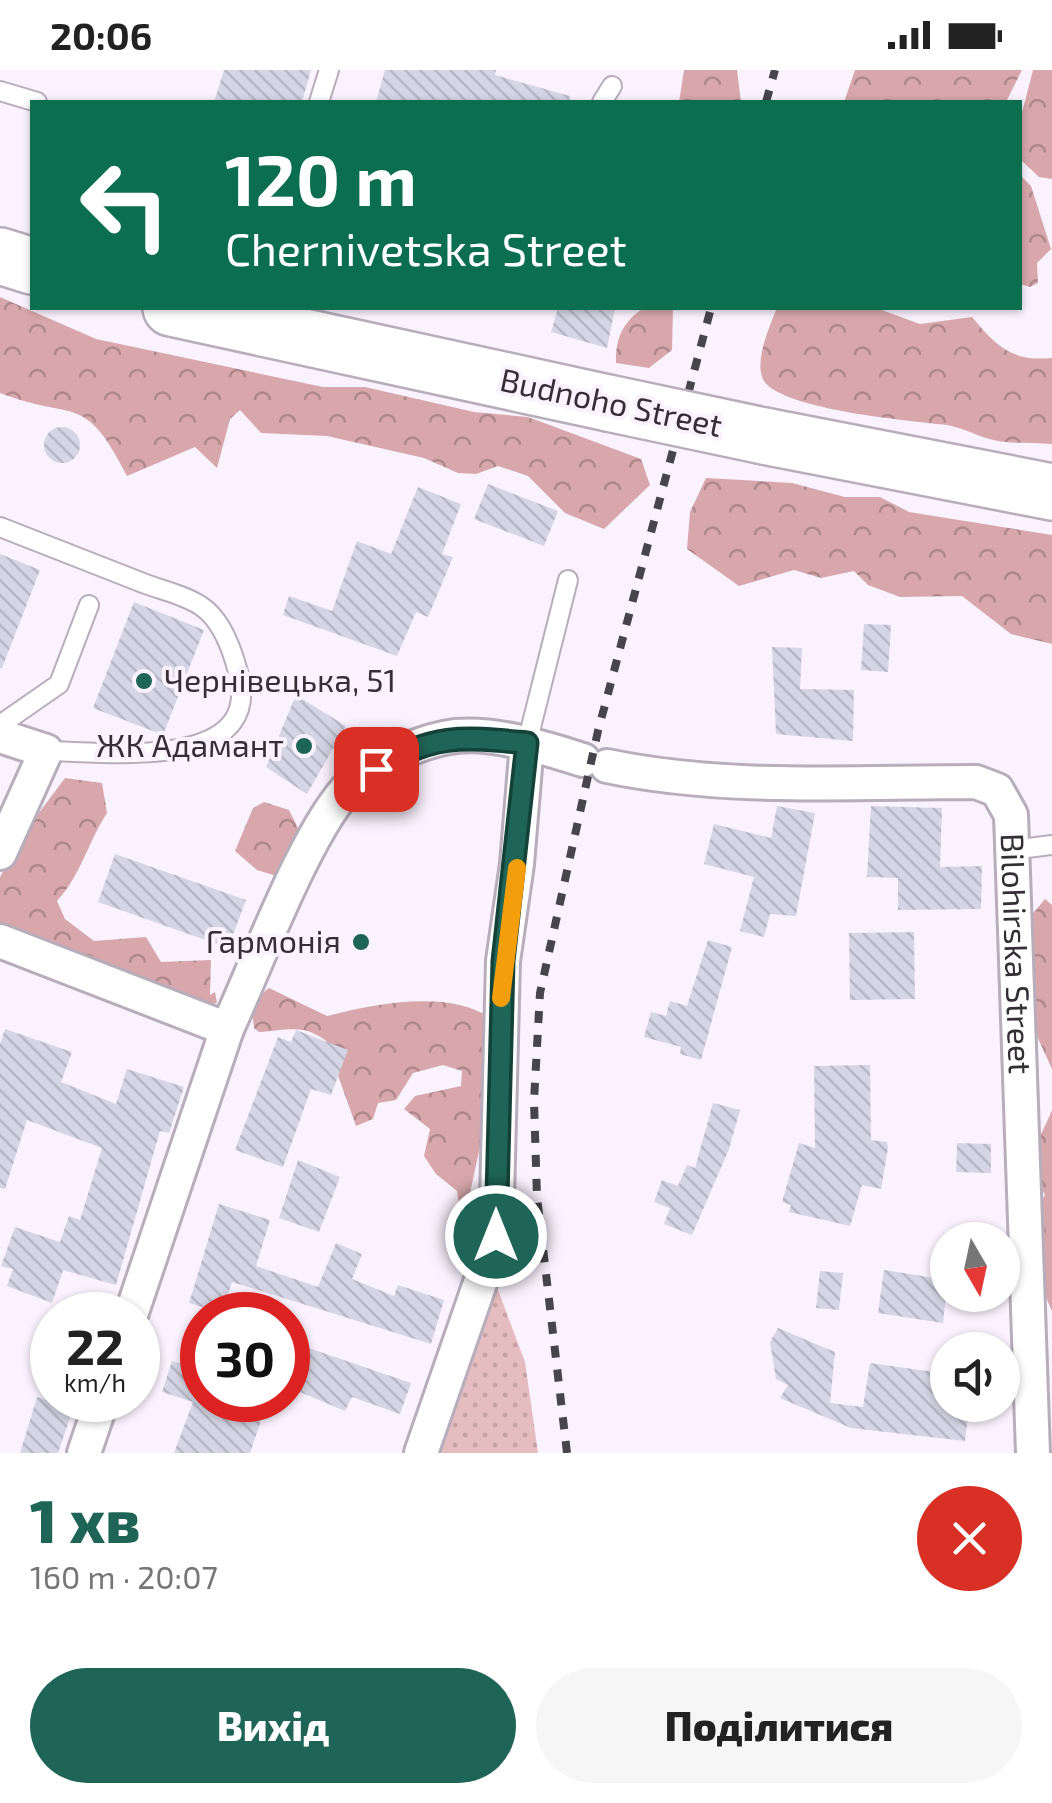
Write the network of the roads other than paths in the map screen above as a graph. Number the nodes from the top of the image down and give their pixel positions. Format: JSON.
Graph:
{"nodes":[{"id":1,"x":329,"y":70,"type":"edge"},
{"id":2,"x":612,"y":86,"type":"dead end"},
{"id":3,"x":0,"y":91,"type":"edge"},
{"id":4,"x":30,"y":100,"type":"edge"},
{"id":5,"x":320,"y":100,"type":"edge"},
{"id":6,"x":603,"y":100,"type":"edge"},
{"id":7,"x":0,"y":256,"type":"edge"},
{"id":8,"x":30,"y":265,"type":"edge"},
{"id":9,"x":180,"y":310,"type":"edge"},
{"id":10,"x":1052,"y":492,"type":"edge"},
{"id":11,"x":0,"y":527,"type":"edge"},
{"id":12,"x":568,"y":580,"type":"dead end"},
{"id":13,"x":89,"y":605,"type":"dead end"},
{"id":14,"x":0,"y":724,"type":"edge"},
{"id":15,"x":0,"y":736,"type":"edge"},
{"id":16,"x":527,"y":743,"type":"junction"},
{"id":17,"x":46,"y":751,"type":"junction"},
{"id":18,"x":1052,"y":845,"type":"edge"},
{"id":19,"x":1012,"y":850,"type":"junction"},
{"id":20,"x":0,"y":852,"type":"edge"},
{"id":21,"x":0,"y":941,"type":"edge"},
{"id":22,"x":227,"y":1029,"type":"junction"},
{"id":23,"x":139,"y":1292,"type":"edge"},
{"id":24,"x":95,"y":1422,"type":"edge"},
{"id":25,"x":84,"y":1453,"type":"edge"},
{"id":26,"x":421,"y":1453,"type":"edge"},
{"id":27,"x":1033,"y":1453,"type":"edge"}],
"edges":[{"from":1,"to":5,"type":"lane"},
{"from":2,"to":6,"type":"lane"},
{"from":3,"to":4,"type":"lane"},
{"from":7,"to":8,"type":"highway"},
{"from":9,"to":10,"type":"highway","name":"Budnoho Street","bridge":true},
{"from":11,"to":17,"type":"lane"},
{"from":12,"to":16,"type":"lane"},
{"from":13,"to":14,"type":"lane"},
{"from":15,"to":17,"type":"street"},
{"from":16,"to":19,"type":"street","name":"Bilohirska Street"},
{"from":16,"to":22,"type":"street","name":"Bilohirska Street"},
{"from":16,"to":26,"type":"street"},
{"from":17,"to":20,"type":"street"},
{"from":18,"to":19,"type":"lane"},
{"from":19,"to":27,"type":"street","name":"Bilohirska Street"},
{"from":21,"to":22,"type":"street"},
{"from":22,"to":23,"type":"street","name":"Bilohirska Street"},
{"from":24,"to":25,"type":"street"}]}
